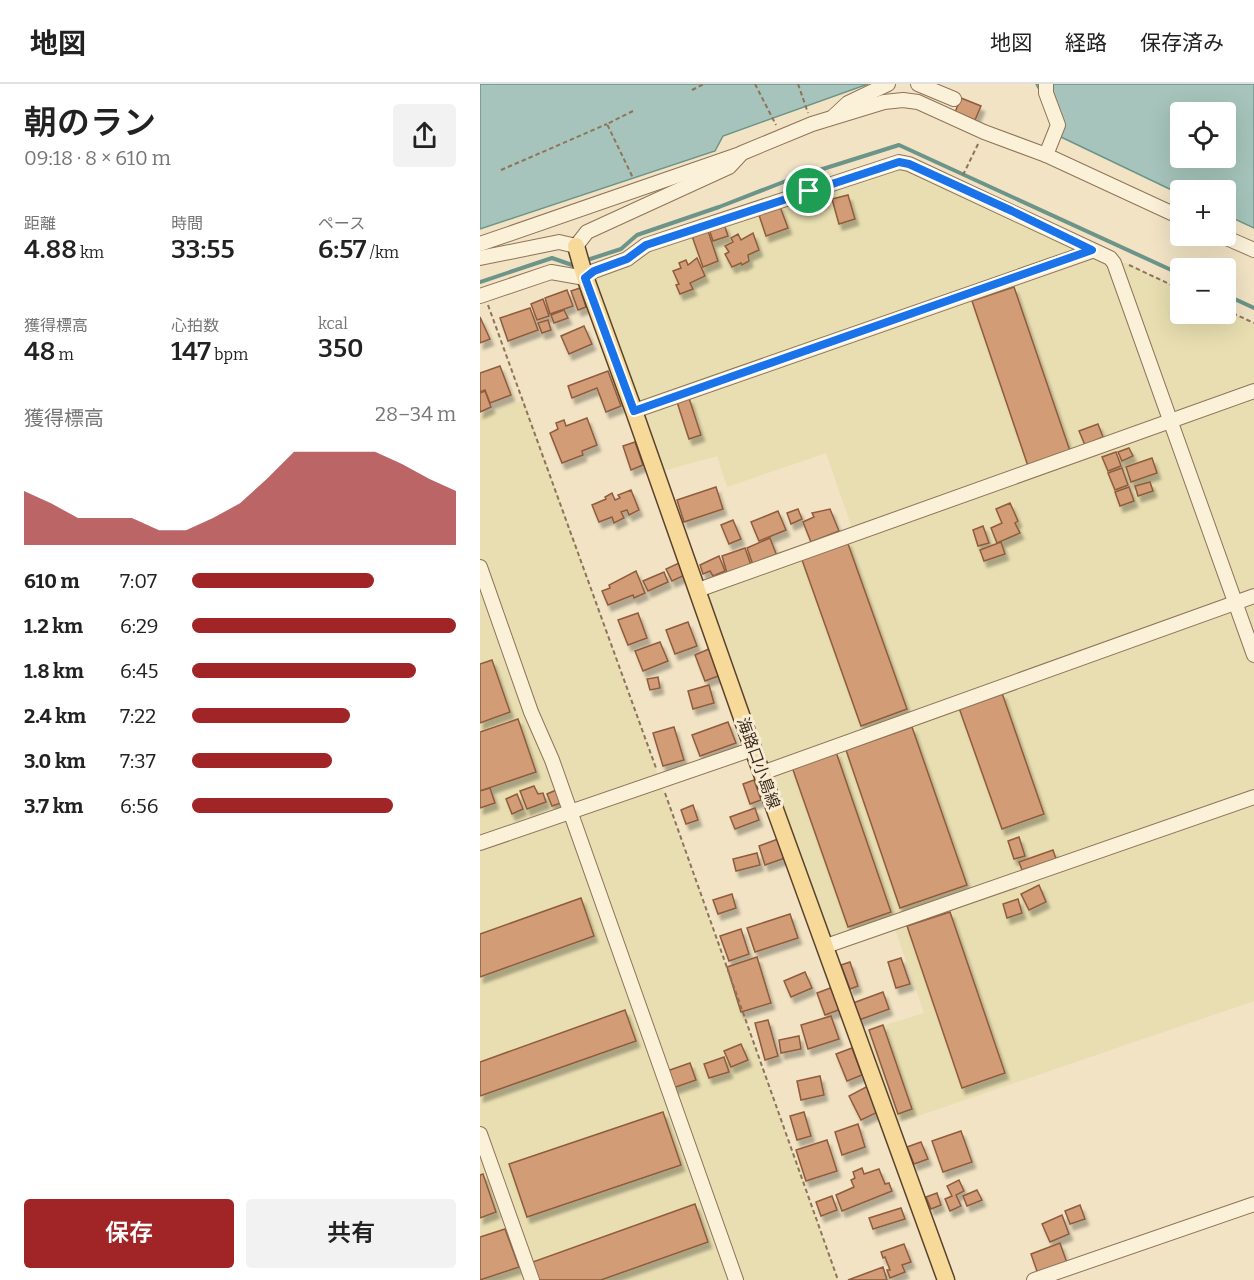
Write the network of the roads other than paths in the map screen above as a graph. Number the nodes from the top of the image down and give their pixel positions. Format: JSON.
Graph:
{"nodes":[{"id":1,"x":888,"y":84,"type":"edge"},
{"id":2,"x":918,"y":84,"type":"edge"},
{"id":3,"x":1046,"y":84,"type":"edge"},
{"id":4,"x":954,"y":99,"type":"dead end"},
{"id":5,"x":833,"y":118,"type":"junction"},
{"id":6,"x":742,"y":153,"type":"junction"},
{"id":7,"x":1046,"y":155,"type":"junction"},
{"id":8,"x":1170,"y":211,"type":"edge"},
{"id":9,"x":1236,"y":242,"type":"edge"},
{"id":10,"x":480,"y":244,"type":"edge"},
{"id":11,"x":1092,"y":250,"type":"junction"},
{"id":12,"x":1254,"y":250,"type":"edge"},
{"id":13,"x":480,"y":258,"type":"edge"},
{"id":14,"x":581,"y":264,"type":"junction"},
{"id":15,"x":482,"y":295,"type":"edge"},
{"id":16,"x":1254,"y":391,"type":"edge"},
{"id":17,"x":634,"y":411,"type":"junction"},
{"id":18,"x":1172,"y":421,"type":"junction"},
{"id":19,"x":480,"y":567,"type":"edge"},
{"id":20,"x":698,"y":590,"type":"junction"},
{"id":21,"x":1254,"y":596,"type":"edge"},
{"id":22,"x":1236,"y":602,"type":"junction"},
{"id":23,"x":1254,"y":655,"type":"edge"},
{"id":24,"x":753,"y":749,"type":"junction"},
{"id":25,"x":762,"y":773,"type":"junction"},
{"id":26,"x":1254,"y":797,"type":"edge"},
{"id":27,"x":571,"y":813,"type":"junction"},
{"id":28,"x":480,"y":843,"type":"edge"},
{"id":29,"x":826,"y":946,"type":"junction"},
{"id":30,"x":480,"y":1134,"type":"edge"},
{"id":31,"x":1254,"y":1204,"type":"edge"},
{"id":32,"x":532,"y":1280,"type":"edge"},
{"id":33,"x":736,"y":1280,"type":"edge"},
{"id":34,"x":946,"y":1280,"type":"edge"},
{"id":35,"x":1034,"y":1280,"type":"edge"}],
"edges":[{"from":1,"to":5,"type":"street"},
{"from":2,"to":4,"type":"street"},
{"from":3,"to":7,"type":"street"},
{"from":5,"to":6,"type":"street"},
{"from":5,"to":7,"type":"street"},
{"from":6,"to":10,"type":"street"},
{"from":6,"to":14,"type":"street"},
{"from":7,"to":8,"type":"street"},
{"from":9,"to":12,"type":"street"},
{"from":11,"to":14,"type":"street"},
{"from":11,"to":17,"type":"street"},
{"from":11,"to":18,"type":"street"},
{"from":13,"to":14,"type":"street"},
{"from":14,"to":15,"type":"street"},
{"from":14,"to":17,"type":"main road","name":"海路口小島線"},
{"from":16,"to":18,"type":"street"},
{"from":17,"to":20,"type":"main road","name":"海路口小島線"},
{"from":18,"to":20,"type":"street"},
{"from":18,"to":22,"type":"street"},
{"from":19,"to":27,"type":"street"},
{"from":20,"to":24,"type":"main road","name":"海路口小島線"},
{"from":21,"to":22,"type":"street"},
{"from":22,"to":23,"type":"street"},
{"from":22,"to":25,"type":"street"},
{"from":24,"to":25,"type":"main road","name":"海路口小島線"},
{"from":24,"to":27,"type":"street"},
{"from":25,"to":29,"type":"main road","name":"海路口小島線"},
{"from":26,"to":29,"type":"street"},
{"from":27,"to":28,"type":"street"},
{"from":27,"to":33,"type":"street"},
{"from":29,"to":34,"type":"main road","name":"海路口小島線"},
{"from":30,"to":32,"type":"street"},
{"from":31,"to":35,"type":"street"}]}
